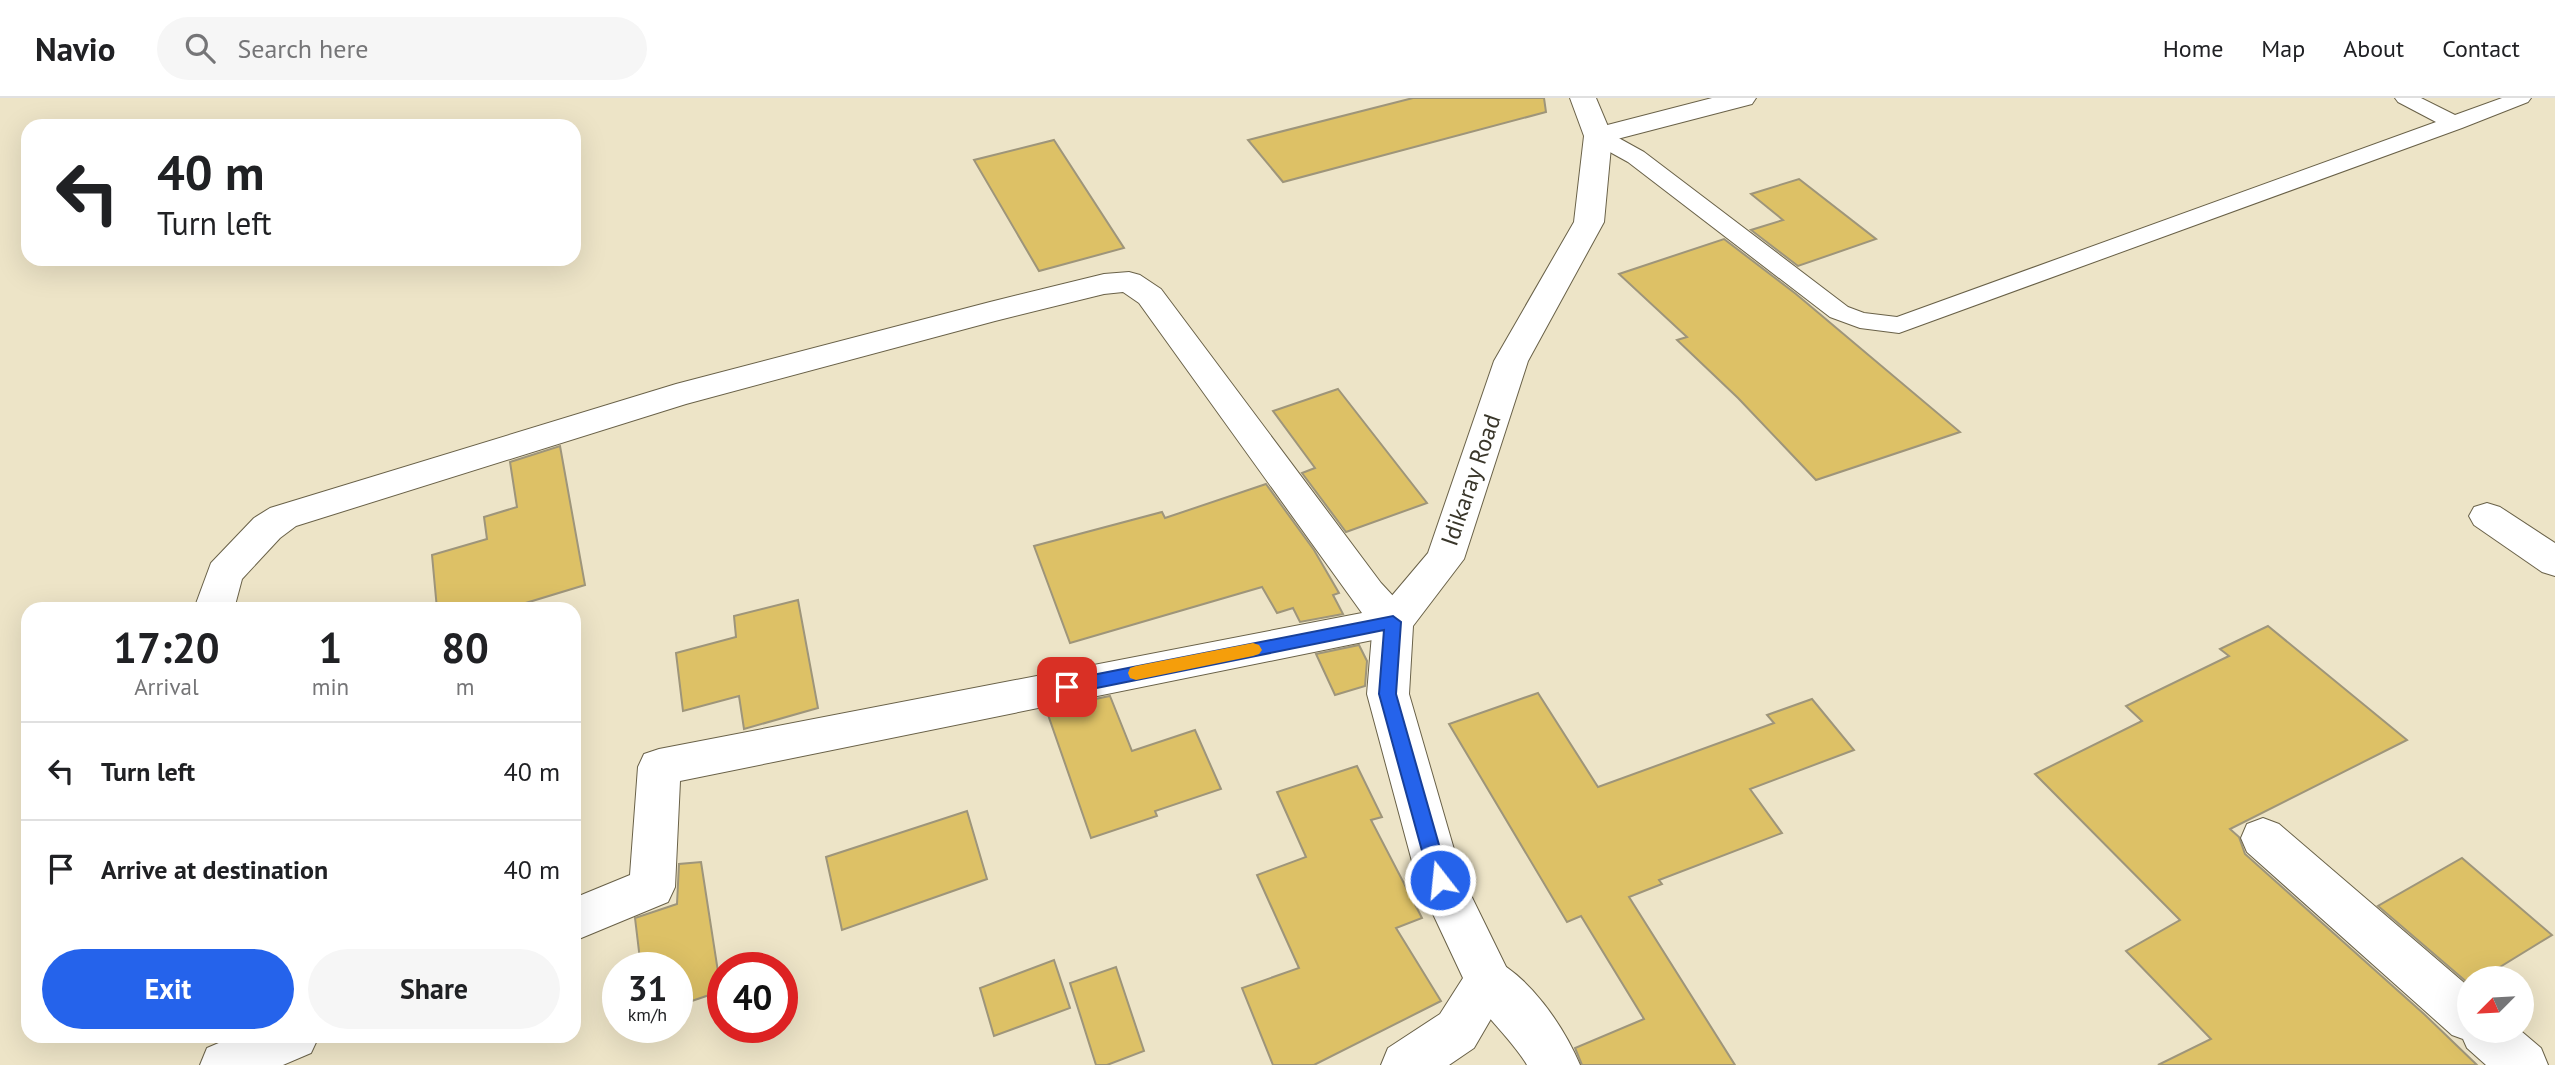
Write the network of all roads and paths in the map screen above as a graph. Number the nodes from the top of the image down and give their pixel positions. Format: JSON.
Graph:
{"nodes":[{"id":1,"x":1583,"y":98,"type":"edge"},
{"id":2,"x":1743,"y":98,"type":"edge"},
{"id":3,"x":2404,"y":98,"type":"edge"},
{"id":4,"x":2521,"y":98,"type":"edge"},
{"id":5,"x":2454,"y":123,"type":"junction"},
{"id":6,"x":1598,"y":136,"type":"junction"},
{"id":7,"x":2487,"y":516,"type":"dead end"},
{"id":8,"x":2555,"y":562,"type":"edge"},
{"id":9,"x":216,"y":602,"type":"edge"},
{"id":10,"x":1393,"y":622,"type":"junction"},
{"id":11,"x":2263,"y":838,"type":"dead end"},
{"id":12,"x":581,"y":917,"type":"edge"},
{"id":13,"x":1489,"y":981,"type":"junction"},
{"id":14,"x":2457,"y":1008,"type":"edge"},
{"id":15,"x":278,"y":1043,"type":"edge"},
{"id":16,"x":2498,"y":1043,"type":"edge"},
{"id":17,"x":225,"y":1065,"type":"edge"},
{"id":18,"x":1406,"y":1065,"type":"edge"},
{"id":19,"x":1555,"y":1065,"type":"edge"},
{"id":20,"x":2523,"y":1065,"type":"edge"}],
"edges":[{"from":1,"to":6,"type":"street","name":"Idikaray Road"},
{"from":2,"to":6,"type":"street"},
{"from":3,"to":5,"type":"lane"},
{"from":4,"to":5,"type":"lane"},
{"from":5,"to":6,"type":"lane"},
{"from":6,"to":10,"type":"street","name":"Idikaray Road"},
{"from":7,"to":8,"type":"street"},
{"from":9,"to":10,"type":"street"},
{"from":10,"to":12,"type":"street"},
{"from":10,"to":13,"type":"street"},
{"from":11,"to":14,"type":"street"},
{"from":13,"to":18,"type":"street"},
{"from":13,"to":19,"type":"street"},
{"from":15,"to":17,"type":"street"},
{"from":16,"to":20,"type":"street"}]}
